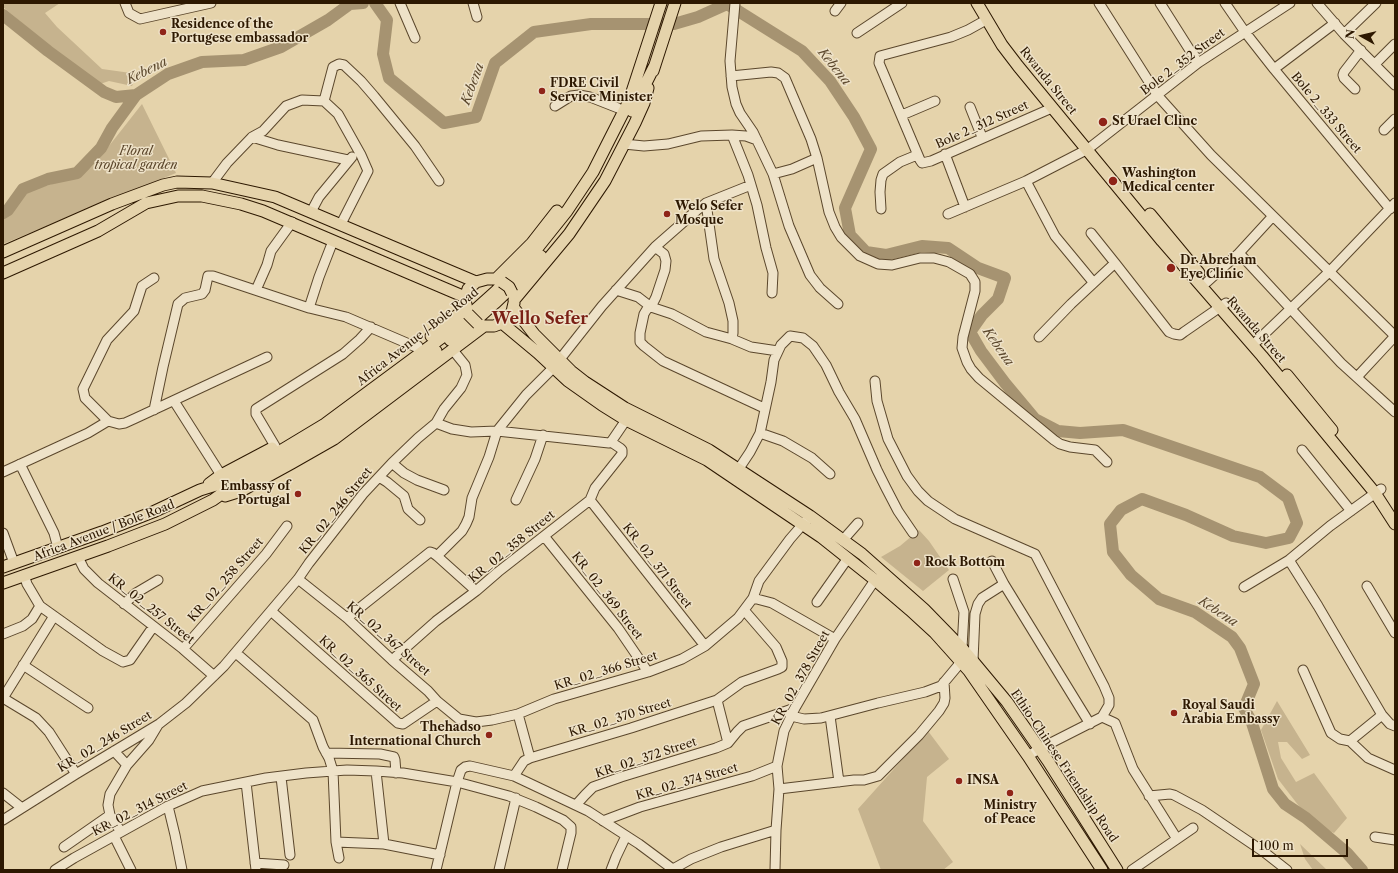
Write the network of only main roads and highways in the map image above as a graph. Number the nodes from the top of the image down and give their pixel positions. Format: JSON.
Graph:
{"nodes":[{"id":1,"x":661,"y":3,"type":"edge"},
{"id":2,"x":675,"y":3,"type":"edge"},
{"id":3,"x":977,"y":3,"type":"edge"},
{"id":4,"x":984,"y":3,"type":"edge"},
{"id":5,"x":641,"y":61,"type":"junction"},
{"id":6,"x":654,"y":65,"type":"junction"},
{"id":7,"x":1091,"y":147,"type":"junction"},
{"id":8,"x":3,"y":252,"type":"edge"},
{"id":9,"x":3,"y":273,"type":"edge"},
{"id":10,"x":499,"y":281,"type":"junction"},
{"id":11,"x":476,"y":282,"type":"junction"},
{"id":12,"x":465,"y":297,"type":"junction"},
{"id":13,"x":517,"y":305,"type":"junction"},
{"id":14,"x":1223,"y":305,"type":"junction"},
{"id":15,"x":467,"y":312,"type":"junction"},
{"id":16,"x":479,"y":327,"type":"junction"},
{"id":17,"x":506,"y":327,"type":"junction"},
{"id":18,"x":556,"y":363,"type":"junction"},
{"id":19,"x":200,"y":490,"type":"junction"},
{"id":20,"x":1378,"y":491,"type":"junction"},
{"id":21,"x":213,"y":500,"type":"junction"},
{"id":22,"x":1395,"y":511,"type":"edge"},
{"id":23,"x":807,"y":520,"type":"junction"},
{"id":24,"x":1395,"y":524,"type":"edge"},
{"id":25,"x":3,"y":567,"type":"edge"},
{"id":26,"x":3,"y":583,"type":"edge"},
{"id":27,"x":1102,"y":870,"type":"edge"},
{"id":28,"x":1117,"y":870,"type":"edge"}],
"edges":[{"from":1,"to":5,"type":"main road","name":"Africa Avenue / Bole Road"},
{"from":2,"to":6,"type":"main road","name":"Africa Avenue / Bole Road"},
{"from":3,"to":7,"type":"main road","name":"Rwanda Street"},
{"from":4,"to":7,"type":"main road","name":"Rwanda Street"},
{"from":5,"to":10,"type":"main road","name":"Africa Avenue / Bole Road"},
{"from":5,"to":19,"type":"main road","name":"Africa Avenue / Bole Road"},
{"from":6,"to":13,"type":"main road","name":"Africa Avenue / Bole Road"},
{"from":6,"to":21,"type":"main road","name":"Africa Avenue / Bole Road"},
{"from":7,"to":14,"type":"main road","name":"Rwanda Street"},
{"from":7,"to":14,"type":"main road","name":"Rwanda Street"},
{"from":8,"to":11,"type":"main road"},
{"from":9,"to":12,"type":"main road"},
{"from":10,"to":11,"type":"main road"},
{"from":10,"to":13,"type":"main road","bridge":true},
{"from":11,"to":12,"type":"main road"},
{"from":12,"to":15,"type":"main road"},
{"from":13,"to":17,"type":"main road"},
{"from":13,"to":18,"type":"main road","name":"Ethio-Chinese Friendship Road"},
{"from":14,"to":20,"type":"main road","name":"Rwanda Street"},
{"from":14,"to":20,"type":"main road","name":"Rwanda Street"},
{"from":15,"to":16,"type":"main road","bridge":true},
{"from":15,"to":19,"type":"main road","name":"Africa Avenue / Bole Road"},
{"from":16,"to":17,"type":"main road"},
{"from":16,"to":21,"type":"main road","name":"Africa Avenue / Bole Road"},
{"from":17,"to":18,"type":"main road","name":"Ethio-Chinese Friendship Road"},
{"from":18,"to":23,"type":"main road","name":"Ethio-Chinese Friendship Road"},
{"from":18,"to":23,"type":"main road","name":"Ethio-Chinese Friendship Road"},
{"from":19,"to":25,"type":"main road","name":"Africa Avenue / Bole Road"},
{"from":20,"to":22,"type":"main road","name":"Rwanda Street"},
{"from":20,"to":24,"type":"main road","name":"Rwanda Street"},
{"from":21,"to":26,"type":"main road","name":"Africa Avenue / Bole Road"},
{"from":23,"to":27,"type":"main road","name":"Ethio-Chinese Friendship Road"},
{"from":23,"to":28,"type":"main road","name":"Ethio-Chinese Friendship Road"}]}
